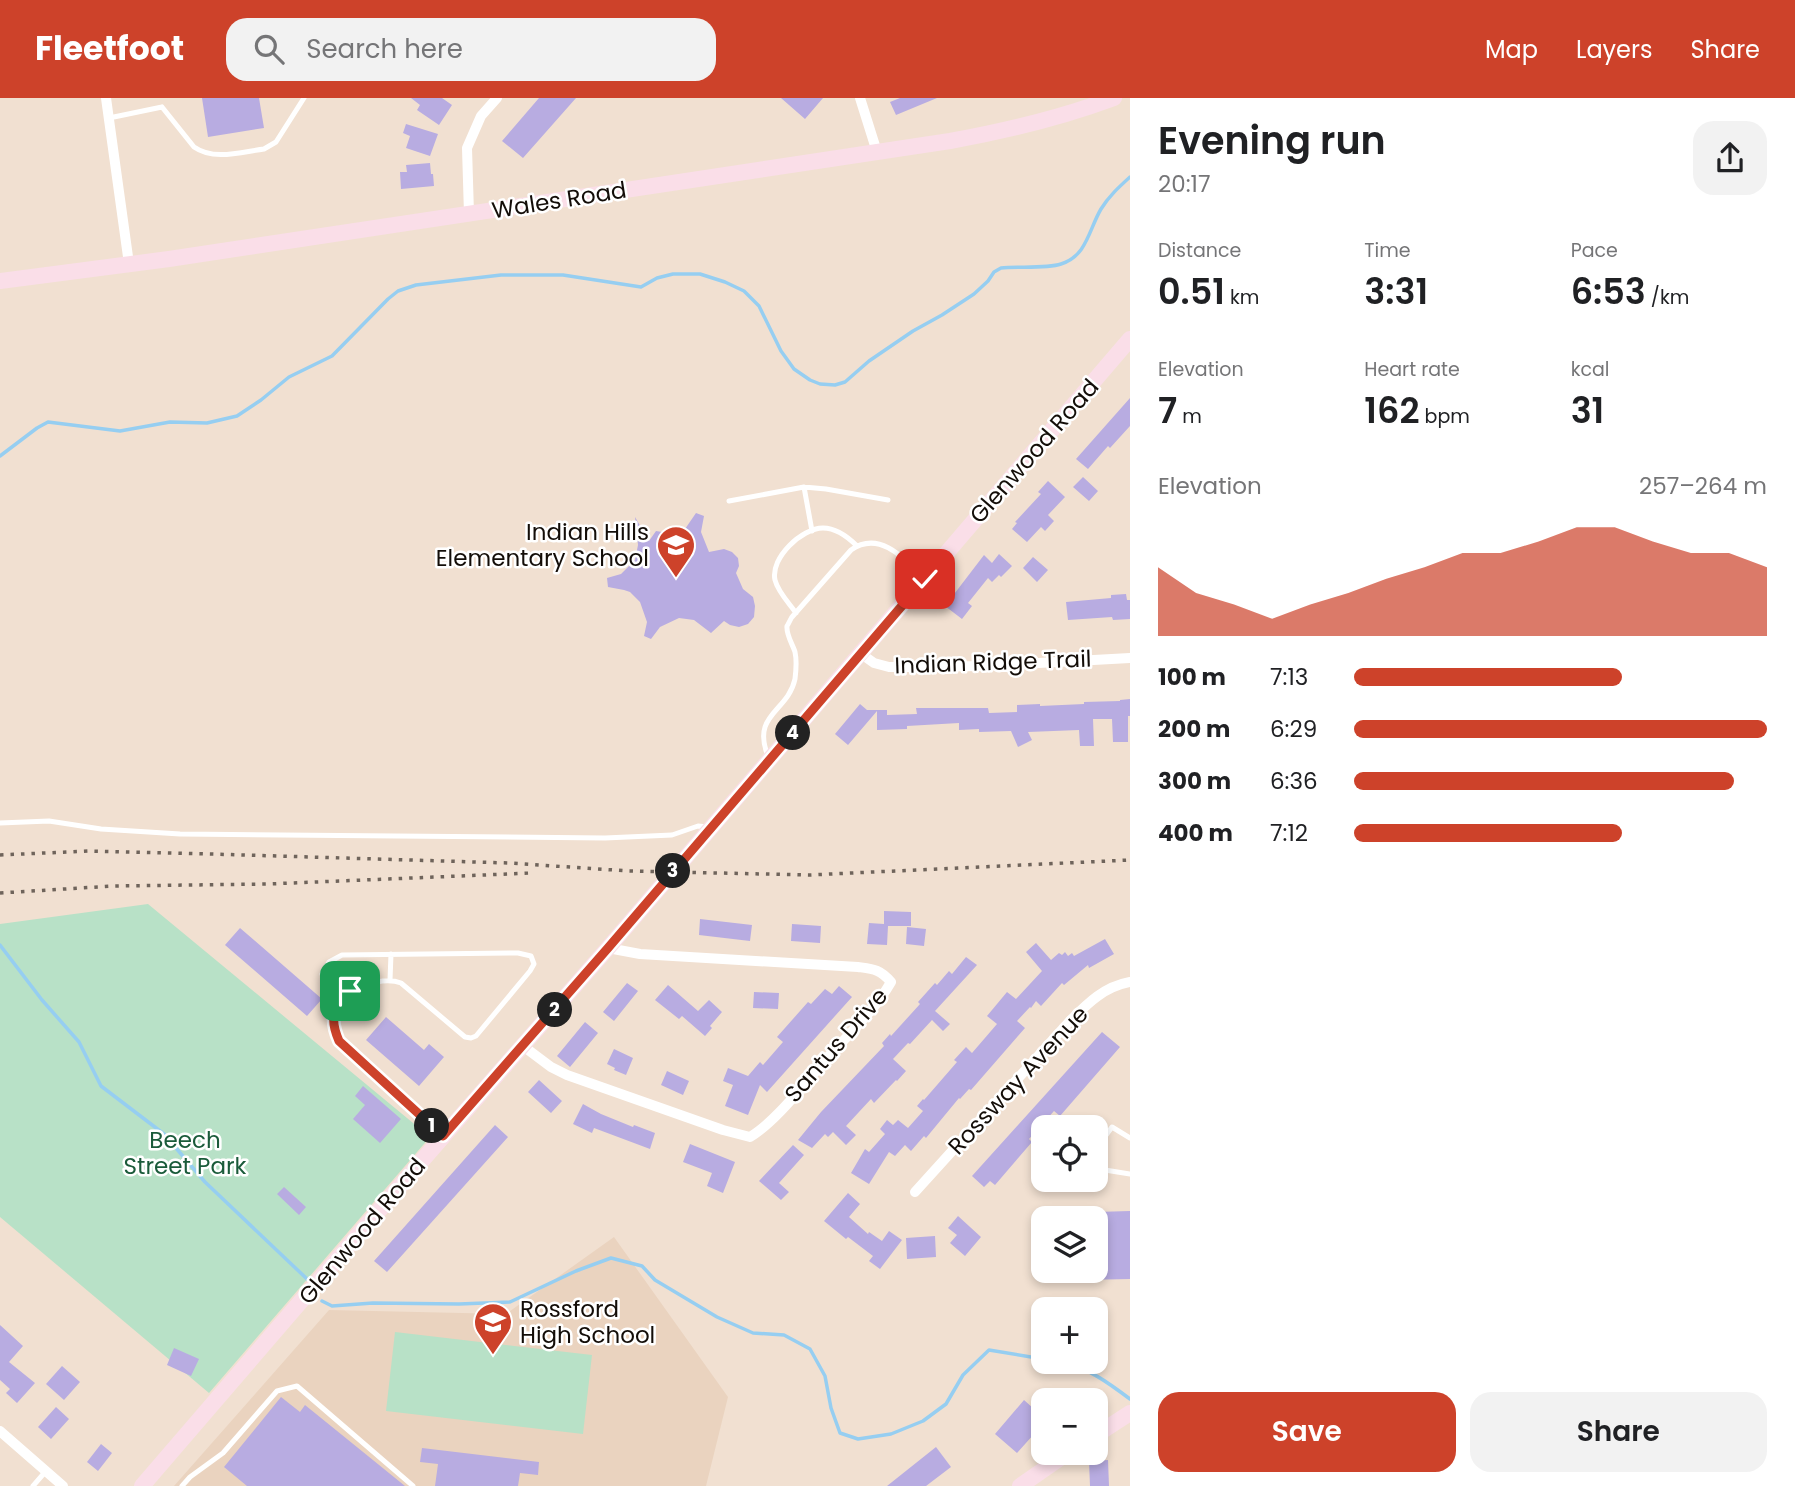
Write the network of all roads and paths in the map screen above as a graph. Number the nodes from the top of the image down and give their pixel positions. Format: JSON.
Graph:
{"nodes":[{"id":1,"x":106,"y":98,"type":"edge"},
{"id":2,"x":164,"y":98,"type":"edge"},
{"id":3,"x":304,"y":98,"type":"edge"},
{"id":4,"x":497,"y":98,"type":"edge"},
{"id":5,"x":860,"y":98,"type":"edge"},
{"id":6,"x":1114,"y":98,"type":"edge"},
{"id":7,"x":1096,"y":101,"type":"edge"},
{"id":8,"x":162,"y":107,"type":"junction"},
{"id":9,"x":109,"y":118,"type":"junction"},
{"id":10,"x":877,"y":152,"type":"junction"},
{"id":11,"x":469,"y":214,"type":"junction"},
{"id":12,"x":129,"y":264,"type":"junction"},
{"id":13,"x":0,"y":281,"type":"edge"},
{"id":14,"x":1130,"y":339,"type":"edge"},
{"id":15,"x":804,"y":487,"type":"junction"},
{"id":16,"x":888,"y":500,"type":"dead end"},
{"id":17,"x":729,"y":501,"type":"dead end"},
{"id":18,"x":812,"y":531,"type":"junction"},
{"id":19,"x":857,"y":546,"type":"junction"},
{"id":20,"x":925,"y":579,"type":"junction"},
{"id":21,"x":796,"y":613,"type":"junction"},
{"id":22,"x":860,"y":653,"type":"junction"},
{"id":23,"x":1130,"y":657,"type":"edge"},
{"id":24,"x":769,"y":760,"type":"junction"},
{"id":25,"x":0,"y":823,"type":"edge"},
{"id":26,"x":712,"y":827,"type":"junction"},
{"id":27,"x":608,"y":948,"type":"junction"},
{"id":28,"x":391,"y":954,"type":"junction"},
{"id":29,"x":390,"y":980,"type":"junction"},
{"id":30,"x":1130,"y":982,"type":"edge"},
{"id":31,"x":341,"y":1000,"type":"junction"},
{"id":32,"x":523,"y":1046,"type":"junction"},
{"id":33,"x":1108,"y":1132,"type":"edge"},
{"id":34,"x":443,"y":1136,"type":"junction"},
{"id":35,"x":1130,"y":1138,"type":"edge"},
{"id":36,"x":1108,"y":1170,"type":"edge"},
{"id":37,"x":1130,"y":1174,"type":"edge"},
{"id":38,"x":915,"y":1192,"type":"dead end"},
{"id":39,"x":1130,"y":1413,"type":"edge"},
{"id":40,"x":1108,"y":1427,"type":"edge"},
{"id":41,"x":0,"y":1432,"type":"edge"},
{"id":42,"x":1050,"y":1465,"type":"edge"},
{"id":43,"x":46,"y":1471,"type":"junction"},
{"id":44,"x":33,"y":1486,"type":"edge"},
{"id":45,"x":63,"y":1486,"type":"edge"},
{"id":46,"x":142,"y":1486,"type":"edge"},
{"id":47,"x":182,"y":1486,"type":"edge"},
{"id":48,"x":413,"y":1486,"type":"edge"},
{"id":49,"x":1020,"y":1486,"type":"edge"}],
"edges":[{"from":1,"to":9,"type":"street"},
{"from":2,"to":8,"type":"lane"},
{"from":3,"to":8,"type":"lane"},
{"from":4,"to":11,"type":"street"},
{"from":5,"to":10,"type":"street"},
{"from":6,"to":7,"type":"street","name":"Wales Road"},
{"from":7,"to":10,"type":"street","name":"Wales Road"},
{"from":8,"to":9,"type":"lane"},
{"from":9,"to":12,"type":"street"},
{"from":10,"to":11,"type":"street","name":"Wales Road"},
{"from":11,"to":12,"type":"street","name":"Wales Road"},
{"from":12,"to":13,"type":"street","name":"Wales Road"},
{"from":14,"to":20,"type":"street","name":"Glenwood Road"},
{"from":15,"to":16,"type":"lane"},
{"from":15,"to":17,"type":"lane"},
{"from":15,"to":18,"type":"lane"},
{"from":18,"to":19,"type":"lane"},
{"from":18,"to":21,"type":"lane"},
{"from":19,"to":20,"type":"lane"},
{"from":19,"to":21,"type":"lane"},
{"from":20,"to":22,"type":"street","name":"Glenwood Road"},
{"from":21,"to":24,"type":"lane"},
{"from":22,"to":23,"type":"street","name":"Indian Ridge Trail"},
{"from":22,"to":24,"type":"street","name":"Glenwood Road"},
{"from":24,"to":26,"type":"street","name":"Glenwood Road"},
{"from":25,"to":26,"type":"lane"},
{"from":26,"to":27,"type":"street","name":"Glenwood Road"},
{"from":27,"to":32,"type":"street","name":"Glenwood Road"},
{"from":27,"to":32,"type":"street","name":"Santus Drive"},
{"from":28,"to":29,"type":"lane"},
{"from":28,"to":29,"type":"lane"},
{"from":28,"to":31,"type":"lane"},
{"from":29,"to":31,"type":"lane"},
{"from":30,"to":38,"type":"street","name":"Rossway Avenue"},
{"from":31,"to":34,"type":"lane"},
{"from":32,"to":34,"type":"street","name":"Glenwood Road"},
{"from":33,"to":35,"type":"lane"},
{"from":34,"to":46,"type":"street","name":"Glenwood Road"},
{"from":36,"to":37,"type":"lane"},
{"from":39,"to":40,"type":"street"},
{"from":41,"to":43,"type":"street"},
{"from":42,"to":49,"type":"street"},
{"from":43,"to":44,"type":"lane"},
{"from":43,"to":45,"type":"street"},
{"from":47,"to":48,"type":"lane"}]}
